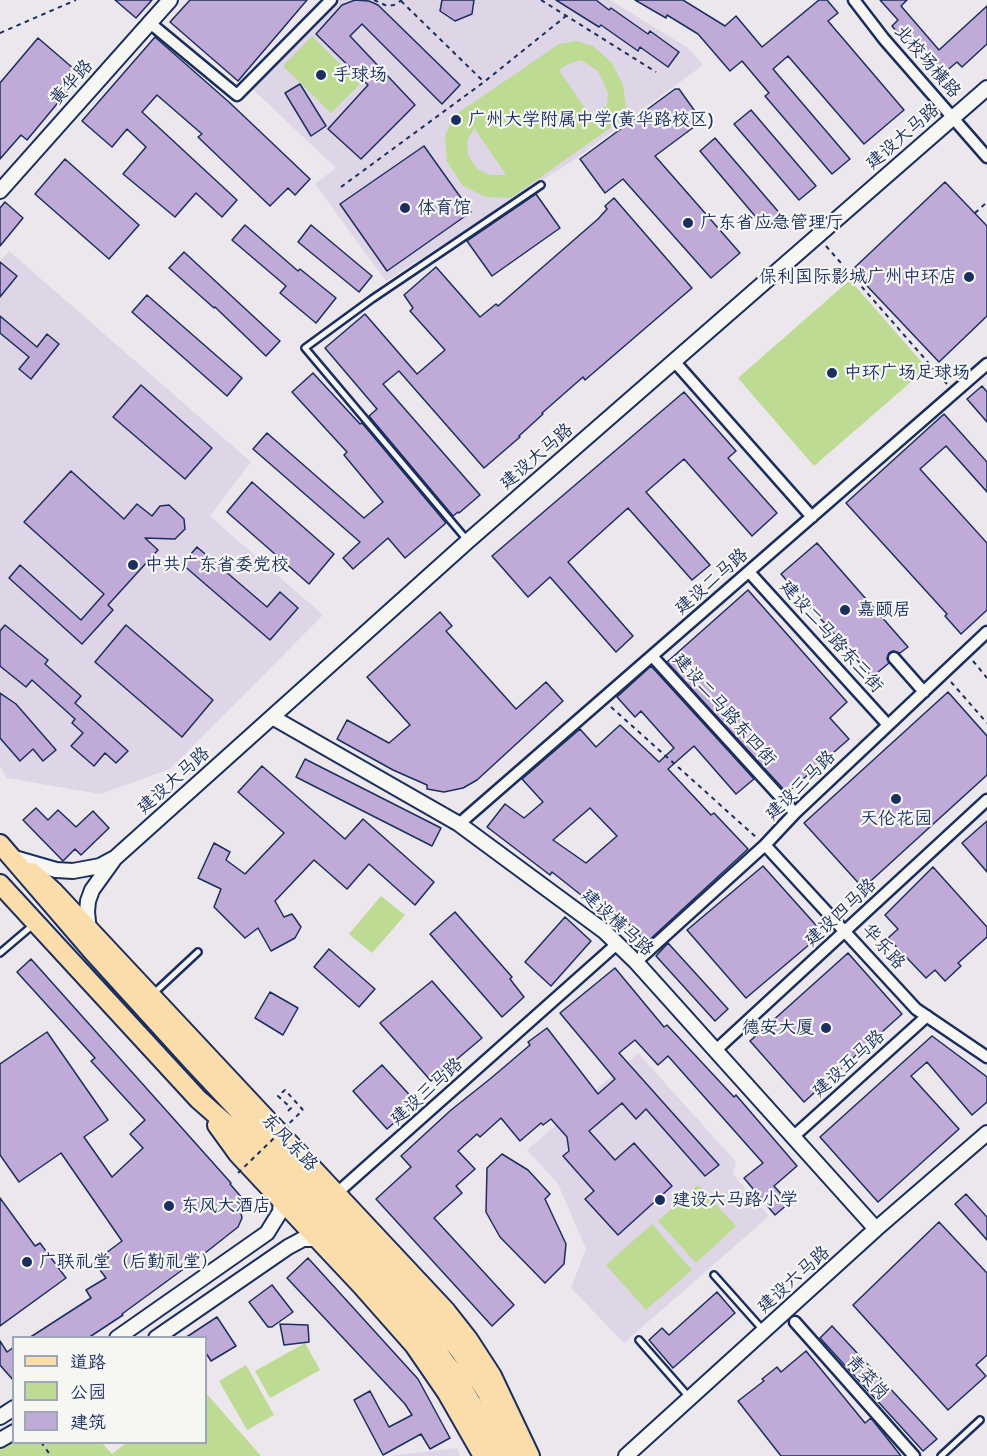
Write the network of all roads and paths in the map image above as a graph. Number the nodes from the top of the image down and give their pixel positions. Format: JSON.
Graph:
{"nodes":[{"id":1,"x":76,"y":0,"type":"edge"},
{"id":2,"x":170,"y":0,"type":"edge"},
{"id":3,"x":331,"y":0,"type":"edge"},
{"id":4,"x":374,"y":0,"type":"edge"},
{"id":5,"x":541,"y":0,"type":"edge"},
{"id":6,"x":854,"y":0,"type":"edge"},
{"id":7,"x":402,"y":1,"type":"edge"},
{"id":8,"x":566,"y":16,"type":"junction"},
{"id":9,"x":150,"y":23,"type":"junction"},
{"id":10,"x":0,"y":33,"type":"edge"},
{"id":11,"x":656,"y":72,"type":"dead end"},
{"id":12,"x":484,"y":82,"type":"junction"},
{"id":13,"x":987,"y":88,"type":"edge"},
{"id":14,"x":953,"y":118,"type":"junction"},
{"id":15,"x":987,"y":157,"type":"edge"},
{"id":16,"x":541,"y":185,"type":"dead end"},
{"id":17,"x":341,"y":187,"type":"dead end"},
{"id":18,"x":0,"y":191,"type":"edge"},
{"id":19,"x":987,"y":202,"type":"edge"},
{"id":20,"x":975,"y":213,"type":"dead end"},
{"id":21,"x":817,"y":236,"type":"junction"},
{"id":22,"x":675,"y":361,"type":"junction"},
{"id":23,"x":987,"y":364,"type":"edge"},
{"id":24,"x":954,"y":393,"type":"junction"},
{"id":25,"x":813,"y":517,"type":"junction"},
{"id":26,"x":468,"y":541,"type":"junction"},
{"id":27,"x":749,"y":572,"type":"junction"},
{"id":28,"x":987,"y":632,"type":"edge"},
{"id":29,"x":965,"y":652,"type":"junction"},
{"id":30,"x":652,"y":656,"type":"junction"},
{"id":31,"x":894,"y":658,"type":"dead end"},
{"id":32,"x":944,"y":673,"type":"junction"},
{"id":33,"x":987,"y":678,"type":"edge"},
{"id":34,"x":924,"y":692,"type":"junction"},
{"id":35,"x":602,"y":699,"type":"junction"},
{"id":36,"x":272,"y":717,"type":"junction"},
{"id":37,"x":987,"y":723,"type":"edge"},
{"id":38,"x":888,"y":725,"type":"junction"},
{"id":39,"x":987,"y":800,"type":"edge"},
{"id":40,"x":795,"y":813,"type":"junction"},
{"id":41,"x":459,"y":824,"type":"junction"},
{"id":42,"x":765,"y":846,"type":"junction"},
{"id":43,"x":6,"y":850,"type":"edge"},
{"id":44,"x":115,"y":858,"type":"junction"},
{"id":45,"x":0,"y":884,"type":"edge"},
{"id":46,"x":37,"y":922,"type":"junction"},
{"id":47,"x":89,"y":931,"type":"junction"},
{"id":48,"x":846,"y":931,"type":"junction"},
{"id":49,"x":618,"y":943,"type":"junction"},
{"id":50,"x":198,"y":952,"type":"dead end"},
{"id":51,"x":0,"y":953,"type":"edge"},
{"id":52,"x":636,"y":962,"type":"junction"},
{"id":53,"x":151,"y":996,"type":"junction"},
{"id":54,"x":927,"y":1016,"type":"junction"},
{"id":55,"x":716,"y":1050,"type":"junction"},
{"id":56,"x":987,"y":1057,"type":"edge"},
{"id":57,"x":198,"y":1099,"type":"junction"},
{"id":58,"x":288,"y":1111,"type":"dead end"},
{"id":59,"x":987,"y":1133,"type":"edge"},
{"id":60,"x":794,"y":1136,"type":"junction"},
{"id":61,"x":238,"y":1173,"type":"dead end"},
{"id":62,"x":337,"y":1193,"type":"junction"},
{"id":63,"x":281,"y":1199,"type":"junction"},
{"id":64,"x":876,"y":1229,"type":"junction"},
{"id":65,"x":263,"y":1236,"type":"junction"},
{"id":66,"x":318,"y":1239,"type":"junction"},
{"id":67,"x":278,"y":1254,"type":"junction"},
{"id":68,"x":714,"y":1275,"type":"dead end"},
{"id":69,"x":795,"y":1322,"type":"dead end"},
{"id":70,"x":764,"y":1331,"type":"junction"},
{"id":71,"x":120,"y":1336,"type":"edge"},
{"id":72,"x":159,"y":1336,"type":"edge"},
{"id":73,"x":639,"y":1340,"type":"dead end"},
{"id":74,"x":690,"y":1399,"type":"junction"},
{"id":75,"x":980,"y":1420,"type":"dead end"},
{"id":76,"x":42,"y":1444,"type":"edge"},
{"id":77,"x":51,"y":1456,"type":"edge"},
{"id":78,"x":483,"y":1456,"type":"edge"},
{"id":79,"x":497,"y":1456,"type":"edge"},
{"id":80,"x":515,"y":1456,"type":"edge"},
{"id":81,"x":530,"y":1456,"type":"edge"},
{"id":82,"x":626,"y":1456,"type":"edge"},
{"id":83,"x":914,"y":1456,"type":"edge"},
{"id":84,"x":941,"y":1456,"type":"edge"}],
"edges":[{"from":1,"to":10,"type":"path"},
{"from":2,"to":9,"type":"street","name":"黄华路"},
{"from":3,"to":9,"type":"street"},
{"from":4,"to":7,"type":"path"},
{"from":5,"to":8,"type":"path"},
{"from":6,"to":14,"type":"street","name":"北校场横路"},
{"from":7,"to":12,"type":"path"},
{"from":8,"to":11,"type":"path"},
{"from":8,"to":12,"type":"path"},
{"from":9,"to":18,"type":"street","name":"黄华路"},
{"from":12,"to":17,"type":"path"},
{"from":13,"to":14,"type":"street","name":"建设大马路"},
{"from":14,"to":15,"type":"street","name":"北校场横路"},
{"from":14,"to":21,"type":"street","name":"建设大马路"},
{"from":16,"to":26,"type":"lane"},
{"from":19,"to":20,"type":"path"},
{"from":21,"to":22,"type":"street","name":"建设大马路"},
{"from":21,"to":24,"type":"path"},
{"from":22,"to":25,"type":"street"},
{"from":22,"to":26,"type":"street","name":"建设大马路"},
{"from":23,"to":24,"type":"street","name":"建设二马路"},
{"from":24,"to":25,"type":"street","name":"建设二马路"},
{"from":25,"to":27,"type":"street","name":"建设二马路"},
{"from":26,"to":36,"type":"street","name":"建设大马路"},
{"from":27,"to":30,"type":"street","name":"建设二马路"},
{"from":27,"to":38,"type":"street","name":"建设二马路东三街"},
{"from":28,"to":29,"type":"street","name":"建设三马路"},
{"from":29,"to":32,"type":"street","name":"建设三马路"},
{"from":29,"to":33,"type":"path"},
{"from":30,"to":35,"type":"street","name":"建设二马路"},
{"from":30,"to":40,"type":"street","name":"建设二马路东四街"},
{"from":31,"to":34,"type":"street"},
{"from":32,"to":34,"type":"street","name":"建设三马路"},
{"from":32,"to":37,"type":"path"},
{"from":34,"to":38,"type":"street","name":"建设三马路"},
{"from":35,"to":41,"type":"street","name":"建设二马路"},
{"from":35,"to":42,"type":"path"},
{"from":36,"to":41,"type":"street","name":"建设横马路"},
{"from":36,"to":44,"type":"street","name":"建设大马路"},
{"from":38,"to":40,"type":"street","name":"建设三马路"},
{"from":39,"to":48,"type":"street","name":"建设四马路"},
{"from":40,"to":42,"type":"street","name":"建设三马路"},
{"from":41,"to":49,"type":"street","name":"建设横马路"},
{"from":42,"to":48,"type":"street","name":"华乐路"},
{"from":42,"to":52,"type":"street","name":"建设三马路"},
{"from":43,"to":44,"type":"street"},
{"from":43,"to":47,"type":"main road","name":"东风东路"},
{"from":43,"to":80,"type":"main road","name":"东风东路"},
{"from":44,"to":47,"type":"street"},
{"from":45,"to":46,"type":"main road","name":"东风东路"},
{"from":46,"to":51,"type":"lane"},
{"from":46,"to":57,"type":"main road","name":"东风东路"},
{"from":47,"to":53,"type":"main road","name":"东风东路"},
{"from":48,"to":54,"type":"street","name":"华乐路"},
{"from":48,"to":55,"type":"street","name":"建设四马路"},
{"from":49,"to":52,"type":"street","name":"建设横马路"},
{"from":49,"to":62,"type":"street","name":"建设三马路"},
{"from":50,"to":53,"type":"lane"},
{"from":52,"to":55,"type":"street","name":"建设横马路"},
{"from":53,"to":62,"type":"main road","name":"东风东路"},
{"from":54,"to":56,"type":"street","name":"华乐路"},
{"from":54,"to":60,"type":"street","name":"建设五马路"},
{"from":55,"to":60,"type":"street","name":"建设横马路"},
{"from":57,"to":63,"type":"main road","name":"东风东路"},
{"from":57,"to":79,"type":"main road","name":"东风东路"},
{"from":58,"to":61,"type":"path","bridge":true},
{"from":59,"to":64,"type":"street","name":"建设六马路"},
{"from":60,"to":64,"type":"street","name":"建设横马路"},
{"from":62,"to":81,"type":"main road","name":"东风东路"},
{"from":63,"to":65,"type":"street"},
{"from":63,"to":66,"type":"main road","name":"东风东路"},
{"from":64,"to":70,"type":"street","name":"建设六马路"},
{"from":65,"to":67,"type":"street"},
{"from":65,"to":71,"type":"street"},
{"from":66,"to":67,"type":"street"},
{"from":66,"to":78,"type":"main road","name":"东风东路"},
{"from":67,"to":72,"type":"street"},
{"from":68,"to":70,"type":"lane"},
{"from":69,"to":83,"type":"street","name":"青菜岗"},
{"from":70,"to":74,"type":"street","name":"建设六马路"},
{"from":73,"to":74,"type":"lane"},
{"from":74,"to":82,"type":"street","name":"建设六马路"},
{"from":75,"to":84,"type":"lane"},
{"from":76,"to":77,"type":"path"}]}
